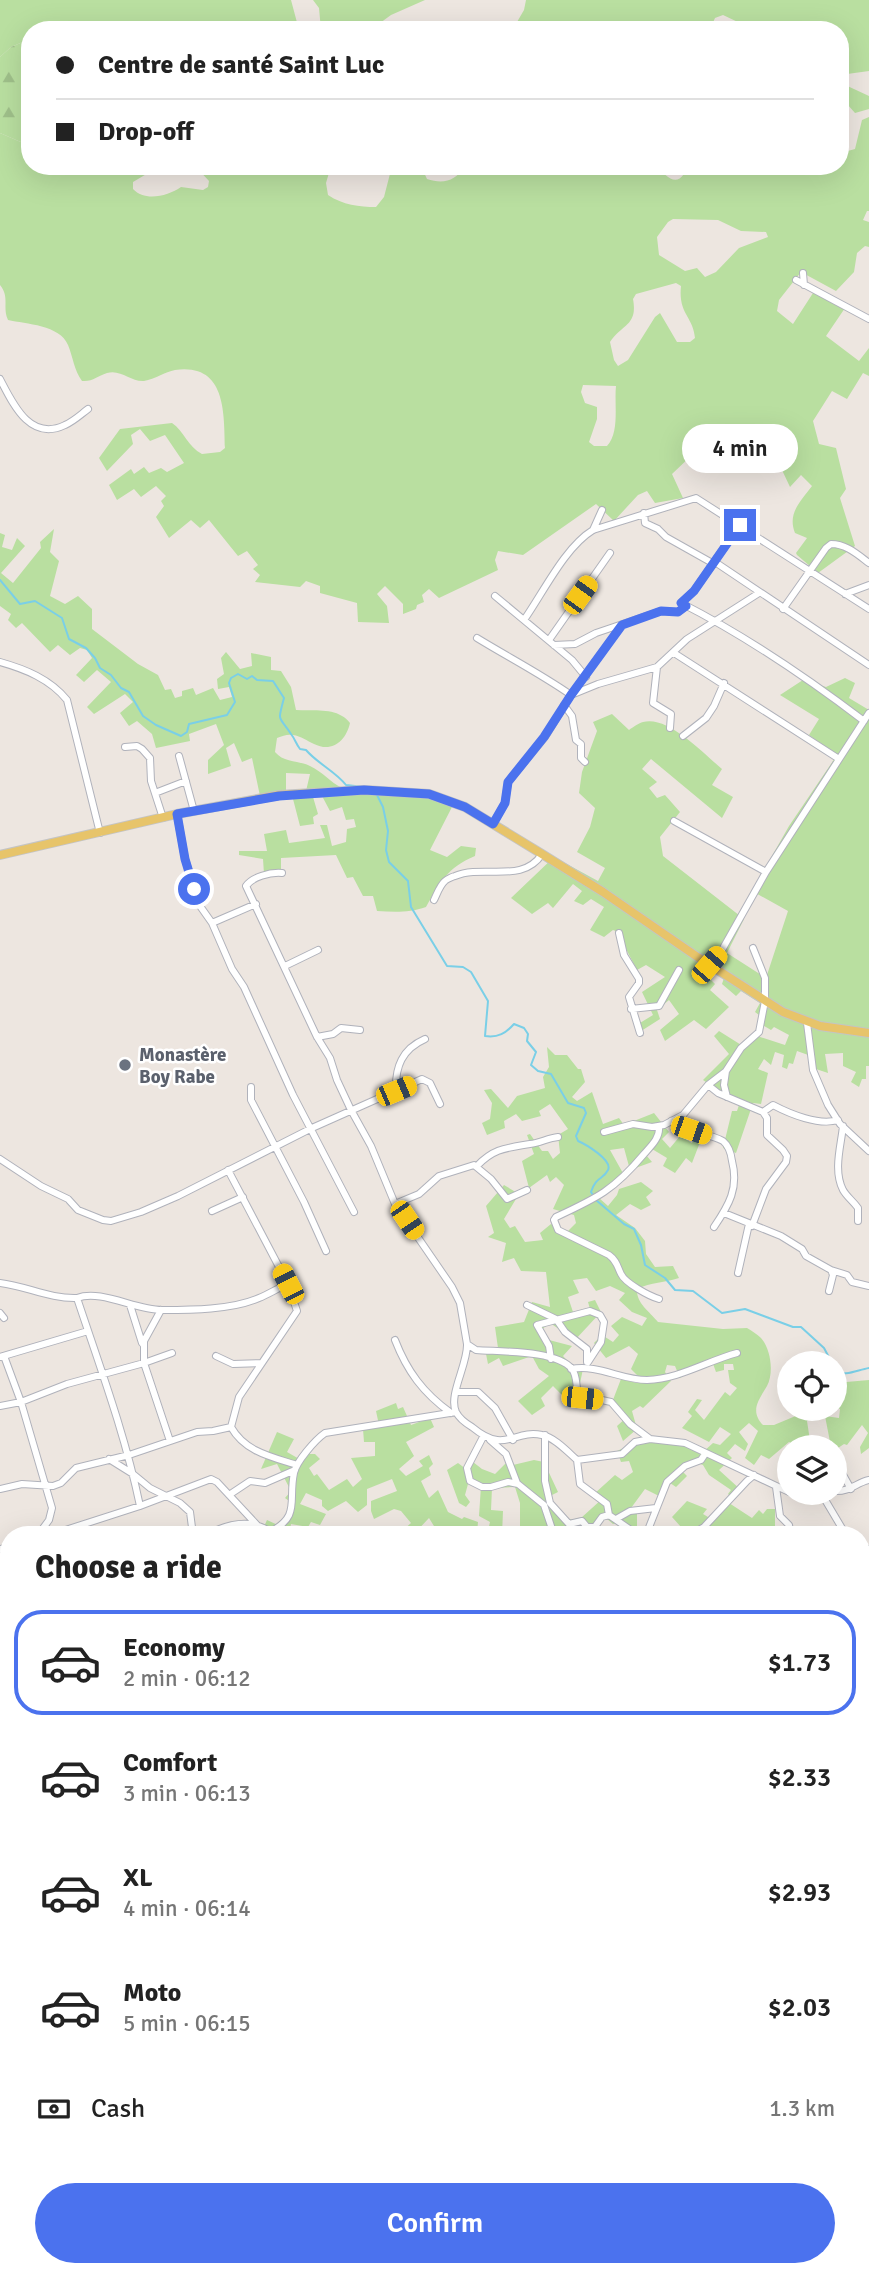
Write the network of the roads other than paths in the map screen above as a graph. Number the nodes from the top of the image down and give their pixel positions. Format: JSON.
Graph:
{"nodes":[{"id":1,"x":803,"y":273,"type":"dead end"},
{"id":2,"x":796,"y":279,"type":"dead end"},
{"id":3,"x":804,"y":285,"type":"junction"},
{"id":4,"x":869,"y":318,"type":"edge"},
{"id":5,"x":0,"y":379,"type":"edge"},
{"id":6,"x":88,"y":410,"type":"dead end"},
{"id":7,"x":602,"y":510,"type":"dead end"},
{"id":8,"x":644,"y":513,"type":"junction"},
{"id":9,"x":740,"y":525,"type":"junction"},
{"id":10,"x":593,"y":530,"type":"junction"},
{"id":11,"x":610,"y":553,"type":"dead end"},
{"id":12,"x":715,"y":563,"type":"junction"},
{"id":13,"x":869,"y":563,"type":"edge"},
{"id":14,"x":808,"y":571,"type":"junction"},
{"id":15,"x":869,"y":585,"type":"edge"},
{"id":16,"x":759,"y":593,"type":"junction"},
{"id":17,"x":845,"y":594,"type":"junction"},
{"id":18,"x":495,"y":596,"type":"dead end"},
{"id":19,"x":686,"y":606,"type":"junction"},
{"id":20,"x":783,"y":608,"type":"junction"},
{"id":21,"x":869,"y":609,"type":"edge"},
{"id":22,"x":524,"y":620,"type":"junction"},
{"id":23,"x":717,"y":622,"type":"junction"},
{"id":24,"x":622,"y":625,"type":"junction"},
{"id":25,"x":477,"y":638,"type":"dead end"},
{"id":26,"x":552,"y":643,"type":"junction"},
{"id":27,"x":674,"y":653,"type":"junction"},
{"id":28,"x":0,"y":662,"type":"edge"},
{"id":29,"x":869,"y":665,"type":"edge"},
{"id":30,"x":657,"y":667,"type":"junction"},
{"id":31,"x":586,"y":677,"type":"junction"},
{"id":32,"x":724,"y":683,"type":"junction"},
{"id":33,"x":571,"y":695,"type":"junction"},
{"id":34,"x":564,"y":705,"type":"junction"},
{"id":35,"x":869,"y":713,"type":"edge"},
{"id":36,"x":864,"y":721,"type":"junction"},
{"id":37,"x":670,"y":728,"type":"dead end"},
{"id":38,"x":683,"y":736,"type":"dead end"},
{"id":39,"x":125,"y":747,"type":"dead end"},
{"id":40,"x":179,"y":756,"type":"dead end"},
{"id":41,"x":839,"y":759,"type":"junction"},
{"id":42,"x":585,"y":762,"type":"dead end"},
{"id":43,"x":186,"y":780,"type":"junction"},
{"id":44,"x":155,"y":793,"type":"junction"},
{"id":45,"x":194,"y":811,"type":"junction"},
{"id":46,"x":177,"y":814,"type":"junction"},
{"id":47,"x":163,"y":818,"type":"junction"},
{"id":48,"x":674,"y":821,"type":"dead end"},
{"id":49,"x":493,"y":824,"type":"junction"},
{"id":50,"x":100,"y":833,"type":"junction"},
{"id":51,"x":542,"y":854,"type":"junction"},
{"id":52,"x":0,"y":855,"type":"edge"},
{"id":53,"x":282,"y":873,"type":"dead end"},
{"id":54,"x":766,"y":873,"type":"junction"},
{"id":55,"x":434,"y":900,"type":"dead end"},
{"id":56,"x":256,"y":904,"type":"junction"},
{"id":57,"x":212,"y":923,"type":"junction"},
{"id":58,"x":619,"y":933,"type":"dead end"},
{"id":59,"x":753,"y":948,"type":"dead end"},
{"id":60,"x":318,"y":950,"type":"dead end"},
{"id":61,"x":709,"y":965,"type":"junction"},
{"id":62,"x":285,"y":966,"type":"junction"},
{"id":63,"x":678,"y":970,"type":"dead end"},
{"id":64,"x":765,"y":1002,"type":"junction"},
{"id":65,"x":631,"y":1009,"type":"junction"},
{"id":66,"x":807,"y":1023,"type":"junction"},
{"id":67,"x":360,"y":1030,"type":"dead end"},
{"id":68,"x":640,"y":1033,"type":"dead end"},
{"id":69,"x":869,"y":1033,"type":"edge"},
{"id":70,"x":317,"y":1037,"type":"junction"},
{"id":71,"x":425,"y":1039,"type":"dead end"},
{"id":72,"x":726,"y":1071,"type":"junction"},
{"id":73,"x":708,"y":1085,"type":"junction"},
{"id":74,"x":251,"y":1087,"type":"dead end"},
{"id":75,"x":396,"y":1091,"type":"junction"},
{"id":76,"x":727,"y":1097,"type":"junction"},
{"id":77,"x":440,"y":1104,"type":"dead end"},
{"id":78,"x":351,"y":1110,"type":"junction"},
{"id":79,"x":763,"y":1112,"type":"junction"},
{"id":80,"x":671,"y":1121,"type":"junction"},
{"id":81,"x":840,"y":1123,"type":"junction"},
{"id":82,"x":659,"y":1127,"type":"junction"},
{"id":83,"x":312,"y":1128,"type":"junction"},
{"id":84,"x":604,"y":1132,"type":"dead end"},
{"id":85,"x":558,"y":1137,"type":"dead end"},
{"id":86,"x":275,"y":1149,"type":"junction"},
{"id":87,"x":869,"y":1150,"type":"edge"},
{"id":88,"x":0,"y":1159,"type":"edge"},
{"id":89,"x":477,"y":1166,"type":"junction"},
{"id":90,"x":228,"y":1170,"type":"junction"},
{"id":91,"x":527,"y":1190,"type":"dead end"},
{"id":92,"x":243,"y":1197,"type":"junction"},
{"id":93,"x":395,"y":1204,"type":"junction"},
{"id":94,"x":212,"y":1211,"type":"dead end"},
{"id":95,"x":354,"y":1213,"type":"dead end"},
{"id":96,"x":724,"y":1213,"type":"junction"},
{"id":97,"x":858,"y":1221,"type":"dead end"},
{"id":98,"x":751,"y":1225,"type":"junction"},
{"id":99,"x":714,"y":1227,"type":"dead end"},
{"id":100,"x":326,"y":1251,"type":"dead end"},
{"id":101,"x":831,"y":1270,"type":"junction"},
{"id":102,"x":738,"y":1273,"type":"dead end"},
{"id":103,"x":858,"y":1274,"type":"dead end"},
{"id":104,"x":847,"y":1275,"type":"junction"},
{"id":105,"x":0,"y":1283,"type":"edge"},
{"id":106,"x":288,"y":1284,"type":"junction"},
{"id":107,"x":869,"y":1286,"type":"edge"},
{"id":108,"x":829,"y":1291,"type":"dead end"},
{"id":109,"x":77,"y":1298,"type":"junction"},
{"id":110,"x":659,"y":1299,"type":"dead end"},
{"id":111,"x":130,"y":1305,"type":"junction"},
{"id":112,"x":527,"y":1305,"type":"dead end"},
{"id":113,"x":160,"y":1310,"type":"junction"},
{"id":114,"x":556,"y":1319,"type":"junction"},
{"id":115,"x":88,"y":1331,"type":"junction"},
{"id":116,"x":395,"y":1340,"type":"dead end"},
{"id":117,"x":467,"y":1344,"type":"junction"},
{"id":118,"x":143,"y":1345,"type":"junction"},
{"id":119,"x":173,"y":1353,"type":"dead end"},
{"id":120,"x":737,"y":1353,"type":"dead end"},
{"id":121,"x":2,"y":1356,"type":"edge"},
{"id":122,"x":216,"y":1356,"type":"dead end"},
{"id":123,"x":551,"y":1359,"type":"junction"},
{"id":124,"x":144,"y":1363,"type":"junction"},
{"id":125,"x":261,"y":1363,"type":"junction"},
{"id":126,"x":586,"y":1364,"type":"junction"},
{"id":127,"x":572,"y":1369,"type":"junction"},
{"id":128,"x":104,"y":1373,"type":"junction"},
{"id":129,"x":456,"y":1392,"type":"junction"},
{"id":130,"x":21,"y":1402,"type":"junction"},
{"id":131,"x":0,"y":1406,"type":"edge"},
{"id":132,"x":454,"y":1413,"type":"junction"},
{"id":133,"x":231,"y":1427,"type":"junction"},
{"id":134,"x":545,"y":1435,"type":"junction"},
{"id":135,"x":486,"y":1438,"type":"junction"},
{"id":136,"x":650,"y":1439,"type":"junction"},
{"id":137,"x":513,"y":1440,"type":"junction"},
{"id":138,"x":170,"y":1441,"type":"junction"},
{"id":139,"x":705,"y":1454,"type":"junction"},
{"id":140,"x":129,"y":1455,"type":"junction"},
{"id":141,"x":109,"y":1459,"type":"junction"},
{"id":142,"x":577,"y":1460,"type":"junction"},
{"id":143,"x":296,"y":1468,"type":"junction"},
{"id":144,"x":134,"y":1474,"type":"junction"},
{"id":145,"x":754,"y":1475,"type":"junction"},
{"id":146,"x":869,"y":1480,"type":"edge"},
{"id":147,"x":847,"y":1482,"type":"edge"},
{"id":148,"x":518,"y":1484,"type":"junction"},
{"id":149,"x":45,"y":1485,"type":"junction"},
{"id":150,"x":776,"y":1487,"type":"joint"},
{"id":151,"x":0,"y":1489,"type":"edge"},
{"id":152,"x":851,"y":1489,"type":"junction"},
{"id":153,"x":847,"y":1490,"type":"edge"},
{"id":154,"x":229,"y":1495,"type":"junction"},
{"id":155,"x":165,"y":1496,"type":"junction"},
{"id":156,"x":828,"y":1505,"type":"edge"},
{"id":157,"x":140,"y":1506,"type":"junction"},
{"id":158,"x":656,"y":1508,"type":"junction"},
{"id":159,"x":613,"y":1517,"type":"junction"},
{"id":160,"x":257,"y":1525,"type":"joint"},
{"id":161,"x":45,"y":1526,"type":"edge"},
{"id":162,"x":78,"y":1526,"type":"edge"},
{"id":163,"x":192,"y":1526,"type":"edge"},
{"id":164,"x":225,"y":1526,"type":"edge"},
{"id":165,"x":282,"y":1526,"type":"edge"},
{"id":166,"x":551,"y":1526,"type":"edge"},
{"id":167,"x":586,"y":1526,"type":"edge"},
{"id":168,"x":594,"y":1526,"type":"edge"},
{"id":169,"x":626,"y":1526,"type":"edge"},
{"id":170,"x":649,"y":1526,"type":"edge"},
{"id":171,"x":705,"y":1526,"type":"edge"},
{"id":172,"x":789,"y":1526,"type":"edge"},
{"id":173,"x":841,"y":1526,"type":"edge"}],
"edges":[{"from":1,"to":3,"type":"street"},
{"from":2,"to":3,"type":"street"},
{"from":3,"to":4,"type":"street"},
{"from":5,"to":6,"type":"street"},
{"from":7,"to":10,"type":"street"},
{"from":8,"to":9,"type":"street"},
{"from":8,"to":10,"type":"street"},
{"from":8,"to":12,"type":"street"},
{"from":9,"to":12,"type":"street"},
{"from":9,"to":14,"type":"street"},
{"from":10,"to":22,"type":"street"},
{"from":11,"to":26,"type":"street"},
{"from":12,"to":16,"type":"street"},
{"from":12,"to":19,"type":"street"},
{"from":13,"to":14,"type":"street"},
{"from":14,"to":17,"type":"street"},
{"from":14,"to":20,"type":"street"},
{"from":15,"to":17,"type":"street"},
{"from":16,"to":20,"type":"street"},
{"from":16,"to":23,"type":"street"},
{"from":17,"to":21,"type":"street"},
{"from":18,"to":22,"type":"street"},
{"from":19,"to":23,"type":"street"},
{"from":19,"to":24,"type":"street"},
{"from":20,"to":29,"type":"street"},
{"from":22,"to":26,"type":"street"},
{"from":23,"to":27,"type":"street"},
{"from":23,"to":36,"type":"street"},
{"from":24,"to":26,"type":"street"},
{"from":24,"to":31,"type":"street"},
{"from":25,"to":33,"type":"street"},
{"from":26,"to":31,"type":"street"},
{"from":27,"to":30,"type":"street"},
{"from":27,"to":32,"type":"street"},
{"from":28,"to":50,"type":"street"},
{"from":30,"to":33,"type":"street"},
{"from":30,"to":37,"type":"street"},
{"from":31,"to":33,"type":"street"},
{"from":32,"to":38,"type":"street"},
{"from":32,"to":41,"type":"street"},
{"from":33,"to":34,"type":"street"},
{"from":34,"to":42,"type":"street"},
{"from":34,"to":49,"type":"street"},
{"from":35,"to":36,"type":"street"},
{"from":36,"to":41,"type":"street"},
{"from":39,"to":44,"type":"street"},
{"from":40,"to":43,"type":"street"},
{"from":41,"to":54,"type":"street"},
{"from":43,"to":44,"type":"street"},
{"from":43,"to":45,"type":"street"},
{"from":44,"to":47,"type":"street"},
{"from":45,"to":46,"type":"main road"},
{"from":45,"to":49,"type":"main road"},
{"from":46,"to":47,"type":"main road"},
{"from":46,"to":57,"type":"street"},
{"from":47,"to":50,"type":"main road"},
{"from":48,"to":54,"type":"street"},
{"from":49,"to":51,"type":"main road"},
{"from":50,"to":52,"type":"main road"},
{"from":51,"to":55,"type":"street"},
{"from":51,"to":61,"type":"main road"},
{"from":53,"to":56,"type":"street"},
{"from":54,"to":61,"type":"street"},
{"from":56,"to":57,"type":"street"},
{"from":56,"to":62,"type":"street"},
{"from":57,"to":83,"type":"street"},
{"from":58,"to":65,"type":"street"},
{"from":59,"to":64,"type":"street"},
{"from":60,"to":62,"type":"street"},
{"from":61,"to":64,"type":"main road"},
{"from":62,"to":70,"type":"street"},
{"from":63,"to":65,"type":"street"},
{"from":64,"to":66,"type":"main road"},
{"from":64,"to":72,"type":"street"},
{"from":65,"to":68,"type":"street"},
{"from":66,"to":69,"type":"main road"},
{"from":66,"to":81,"type":"street"},
{"from":67,"to":70,"type":"street"},
{"from":70,"to":78,"type":"street"},
{"from":71,"to":75,"type":"street"},
{"from":72,"to":73,"type":"street"},
{"from":72,"to":76,"type":"street"},
{"from":73,"to":76,"type":"street"},
{"from":73,"to":80,"type":"street"},
{"from":74,"to":86,"type":"street"},
{"from":75,"to":77,"type":"street"},
{"from":75,"to":78,"type":"street"},
{"from":76,"to":79,"type":"street"},
{"from":78,"to":83,"type":"street"},
{"from":78,"to":93,"type":"street"},
{"from":79,"to":81,"type":"street"},
{"from":79,"to":98,"type":"street"},
{"from":80,"to":82,"type":"street"},
{"from":80,"to":96,"type":"street"},
{"from":81,"to":87,"type":"street"},
{"from":81,"to":97,"type":"street"},
{"from":82,"to":84,"type":"street"},
{"from":82,"to":110,"type":"street"},
{"from":83,"to":86,"type":"street"},
{"from":83,"to":95,"type":"street"},
{"from":85,"to":89,"type":"street"},
{"from":86,"to":90,"type":"street"},
{"from":86,"to":100,"type":"street"},
{"from":88,"to":90,"type":"street"},
{"from":89,"to":91,"type":"street"},
{"from":89,"to":93,"type":"street"},
{"from":90,"to":92,"type":"street"},
{"from":92,"to":94,"type":"street"},
{"from":92,"to":106,"type":"street"},
{"from":93,"to":117,"type":"street"},
{"from":96,"to":98,"type":"street"},
{"from":96,"to":99,"type":"street"},
{"from":98,"to":101,"type":"street"},
{"from":98,"to":102,"type":"street"},
{"from":101,"to":104,"type":"street"},
{"from":101,"to":108,"type":"street"},
{"from":103,"to":104,"type":"street"},
{"from":104,"to":107,"type":"street"},
{"from":105,"to":109,"type":"street"},
{"from":106,"to":113,"type":"street"},
{"from":106,"to":125,"type":"street"},
{"from":109,"to":111,"type":"street"},
{"from":109,"to":115,"type":"street"},
{"from":111,"to":113,"type":"street"},
{"from":111,"to":118,"type":"street"},
{"from":112,"to":114,"type":"street"},
{"from":113,"to":118,"type":"street"},
{"from":114,"to":123,"type":"street"},
{"from":114,"to":126,"type":"street"},
{"from":114,"to":126,"type":"street"},
{"from":115,"to":121,"type":"street"},
{"from":115,"to":128,"type":"street"},
{"from":116,"to":132,"type":"street"},
{"from":117,"to":123,"type":"street"},
{"from":117,"to":129,"type":"street"},
{"from":118,"to":124,"type":"street"},
{"from":119,"to":124,"type":"street"},
{"from":120,"to":126,"type":"street"},
{"from":121,"to":130,"type":"street"},
{"from":122,"to":125,"type":"street"},
{"from":123,"to":127,"type":"street"},
{"from":124,"to":128,"type":"street"},
{"from":124,"to":138,"type":"street"},
{"from":125,"to":133,"type":"street"},
{"from":126,"to":127,"type":"street"},
{"from":127,"to":136,"type":"street"},
{"from":128,"to":130,"type":"street"},
{"from":128,"to":140,"type":"street"},
{"from":129,"to":132,"type":"street"},
{"from":129,"to":137,"type":"street"},
{"from":130,"to":131,"type":"street"},
{"from":130,"to":149,"type":"street"},
{"from":132,"to":135,"type":"street"},
{"from":132,"to":143,"type":"street"},
{"from":133,"to":138,"type":"street"},
{"from":133,"to":143,"type":"street"},
{"from":134,"to":137,"type":"street"},
{"from":134,"to":142,"type":"street"},
{"from":134,"to":167,"type":"street"},
{"from":135,"to":137,"type":"street"},
{"from":135,"to":148,"type":"street"},
{"from":135,"to":148,"type":"street"},
{"from":136,"to":139,"type":"street"},
{"from":136,"to":142,"type":"street"},
{"from":138,"to":140,"type":"street"},
{"from":139,"to":145,"type":"street"},
{"from":139,"to":158,"type":"street"},
{"from":140,"to":141,"type":"street"},
{"from":140,"to":144,"type":"street"},
{"from":141,"to":144,"type":"street"},
{"from":141,"to":149,"type":"street"},
{"from":142,"to":159,"type":"street"},
{"from":143,"to":154,"type":"street"},
{"from":143,"to":165,"type":"street"},
{"from":144,"to":155,"type":"street"},
{"from":144,"to":157,"type":"street"},
{"from":145,"to":150,"type":"street"},
{"from":145,"to":171,"type":"street"},
{"from":146,"to":152,"type":"street"},
{"from":147,"to":152,"type":"street"},
{"from":148,"to":166,"type":"street"},
{"from":149,"to":151,"type":"street"},
{"from":149,"to":161,"type":"street"},
{"from":150,"to":172,"type":"street"},
{"from":152,"to":153,"type":"street"},
{"from":154,"to":155,"type":"street"},
{"from":154,"to":160,"type":"street"},
{"from":155,"to":157,"type":"street"},
{"from":155,"to":163,"type":"street"},
{"from":156,"to":173,"type":"street"},
{"from":157,"to":162,"type":"street"},
{"from":158,"to":159,"type":"street"},
{"from":158,"to":170,"type":"street"},
{"from":159,"to":168,"type":"street"},
{"from":159,"to":169,"type":"street"},
{"from":160,"to":164,"type":"street"}]}
